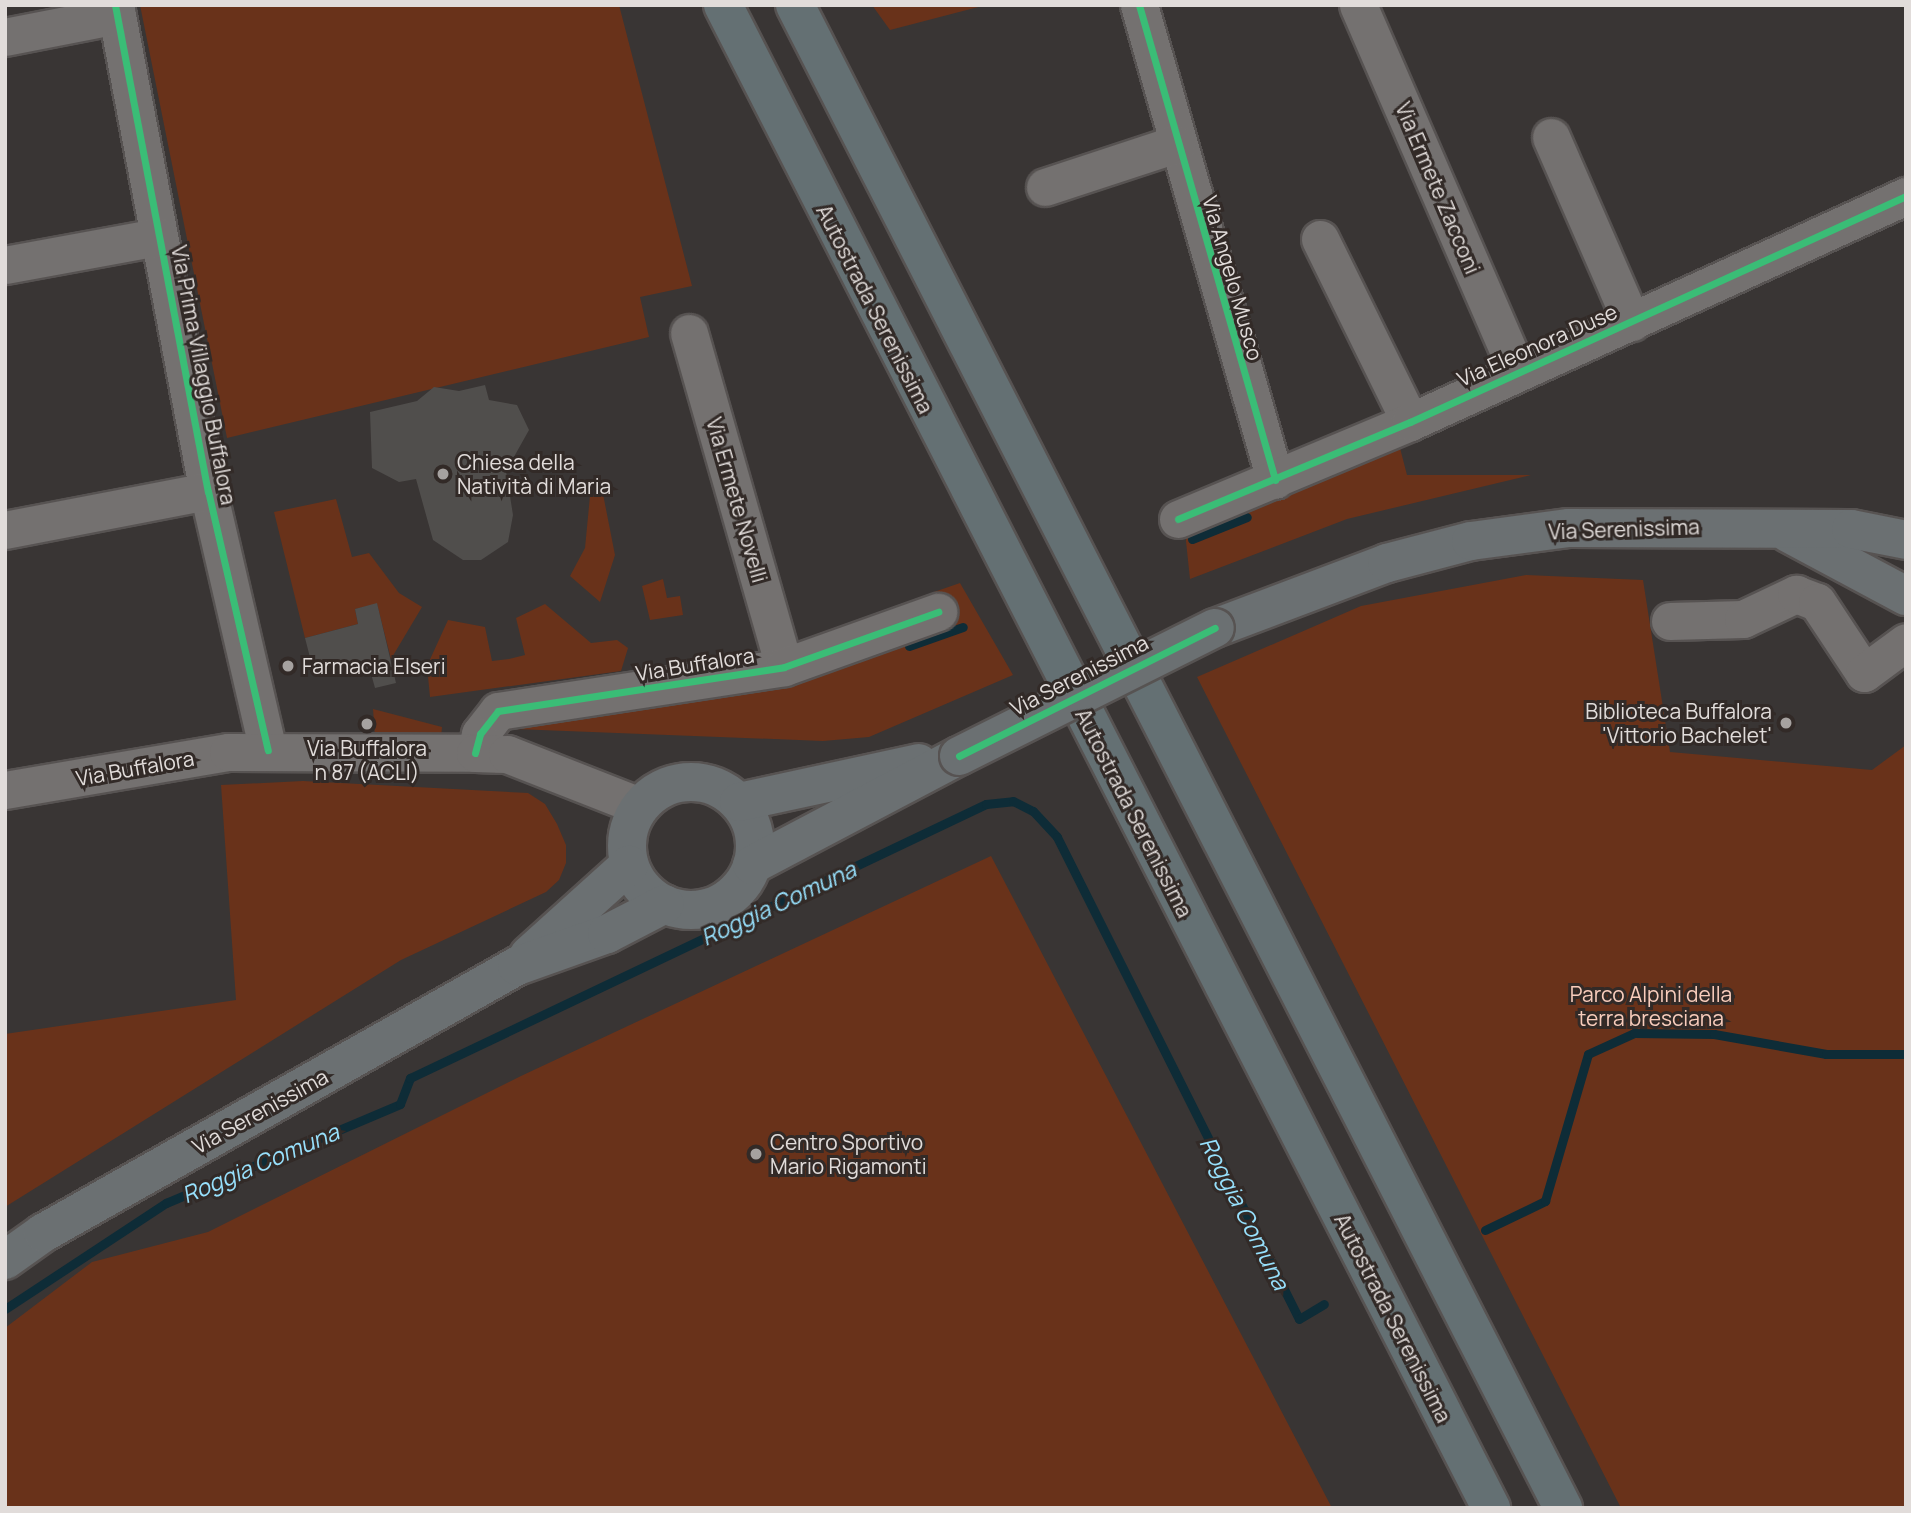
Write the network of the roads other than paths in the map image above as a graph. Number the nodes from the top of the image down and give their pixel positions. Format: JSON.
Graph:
{"nodes":[{"id":1,"x":723,"y":5,"type":"edge"},
{"id":2,"x":796,"y":5,"type":"edge"},
{"id":3,"x":1139,"y":5,"type":"edge"},
{"id":4,"x":1358,"y":5,"type":"edge"},
{"id":5,"x":116,"y":10,"type":"edge"},
{"id":6,"x":5,"y":37,"type":"edge"},
{"id":7,"x":1552,"y":137,"type":"dead end"},
{"id":8,"x":1176,"y":144,"type":"junction"},
{"id":9,"x":1045,"y":187,"type":"dead end"},
{"id":10,"x":1906,"y":196,"type":"edge"},
{"id":11,"x":158,"y":237,"type":"junction"},
{"id":12,"x":1320,"y":239,"type":"dead end"},
{"id":13,"x":5,"y":265,"type":"edge"},
{"id":14,"x":1632,"y":322,"type":"junction"},
{"id":15,"x":689,"y":333,"type":"dead end"},
{"id":16,"x":1517,"y":371,"type":"junction"},
{"id":17,"x":1410,"y":422,"type":"junction"},
{"id":18,"x":1275,"y":480,"type":"junction"},
{"id":19,"x":208,"y":491,"type":"junction"},
{"id":20,"x":1178,"y":519,"type":"dead end"},
{"id":21,"x":5,"y":530,"type":"edge"},
{"id":22,"x":1788,"y":533,"type":"junction"},
{"id":23,"x":1906,"y":540,"type":"edge"},
{"id":24,"x":1906,"y":596,"type":"edge"},
{"id":25,"x":937,"y":612,"type":"dead end"},
{"id":26,"x":1670,"y":621,"type":"dead end"},
{"id":27,"x":1906,"y":642,"type":"edge"},
{"id":28,"x":784,"y":667,"type":"junction"},
{"id":29,"x":268,"y":750,"type":"junction"},
{"id":30,"x":475,"y":753,"type":"junction"},
{"id":31,"x":958,"y":755,"type":"junction"},
{"id":32,"x":5,"y":790,"type":"edge"},
{"id":33,"x":739,"y":802,"type":"junction"},
{"id":34,"x":640,"y":806,"type":"junction"},
{"id":35,"x":629,"y":865,"type":"junction"},
{"id":36,"x":752,"y":865,"type":"junction"},
{"id":37,"x":665,"y":904,"type":"junction"},
{"id":38,"x":516,"y":966,"type":"junction"},
{"id":39,"x":5,"y":1260,"type":"edge"},
{"id":40,"x":1491,"y":1508,"type":"edge"},
{"id":41,"x":1563,"y":1508,"type":"edge"}],
"edges":[{"from":1,"to":40,"type":"highway","name":"Autostrada Serenissima"},
{"from":2,"to":41,"type":"highway"},
{"from":3,"to":8,"type":"street","name":"Via Angelo Musco"},
{"from":4,"to":16,"type":"street","name":"Via Ermete Zacconi"},
{"from":5,"to":6,"type":"street"},
{"from":5,"to":11,"type":"street","name":"Via Prima Villaggio Buffalora"},
{"from":7,"to":14,"type":"street","name":"Via Eleonora Duse"},
{"from":8,"to":9,"type":"street"},
{"from":8,"to":18,"type":"street","name":"Via Angelo Musco"},
{"from":10,"to":14,"type":"street","name":"Via Eleonora Duse"},
{"from":11,"to":13,"type":"street"},
{"from":11,"to":19,"type":"street","name":"Via Prima Villaggio Buffalora"},
{"from":12,"to":17,"type":"street"},
{"from":14,"to":16,"type":"street","name":"Via Eleonora Duse"},
{"from":15,"to":28,"type":"street","name":"Via Ermete Novelli"},
{"from":16,"to":17,"type":"street","name":"Via Eleonora Duse"},
{"from":17,"to":18,"type":"street","name":"Via Eleonora Duse"},
{"from":18,"to":20,"type":"street","name":"Via Eleonora Duse"},
{"from":19,"to":21,"type":"street"},
{"from":19,"to":29,"type":"street","name":"Via Prima Villaggio Buffalora"},
{"from":22,"to":23,"type":"main road","name":"Via Serenissima"},
{"from":22,"to":24,"type":"main road","name":"Via Serenissima"},
{"from":22,"to":31,"type":"main road","name":"Via Serenissima","bridge":true},
{"from":25,"to":28,"type":"street","name":"Via Buffalora"},
{"from":26,"to":27,"type":"street"},
{"from":28,"to":30,"type":"street","name":"Via Buffalora"},
{"from":29,"to":30,"type":"street","name":"Via Buffalora"},
{"from":29,"to":32,"type":"street","name":"Via Buffalora"},
{"from":30,"to":34,"type":"street","name":"Via Buffalora"},
{"from":31,"to":33,"type":"main road","name":"Via Serenissima"},
{"from":31,"to":36,"type":"main road","name":"Via Serenissima"},
{"from":33,"to":34,"type":"main road"},
{"from":33,"to":36,"type":"main road"},
{"from":34,"to":35,"type":"main road"},
{"from":35,"to":37,"type":"main road"},
{"from":35,"to":38,"type":"main road","name":"Via Serenissima"},
{"from":36,"to":37,"type":"main road","name":"Via Serenissima"},
{"from":37,"to":38,"type":"main road","name":"Via Serenissima"},
{"from":38,"to":39,"type":"main road","name":"Via Serenissima"}]}
